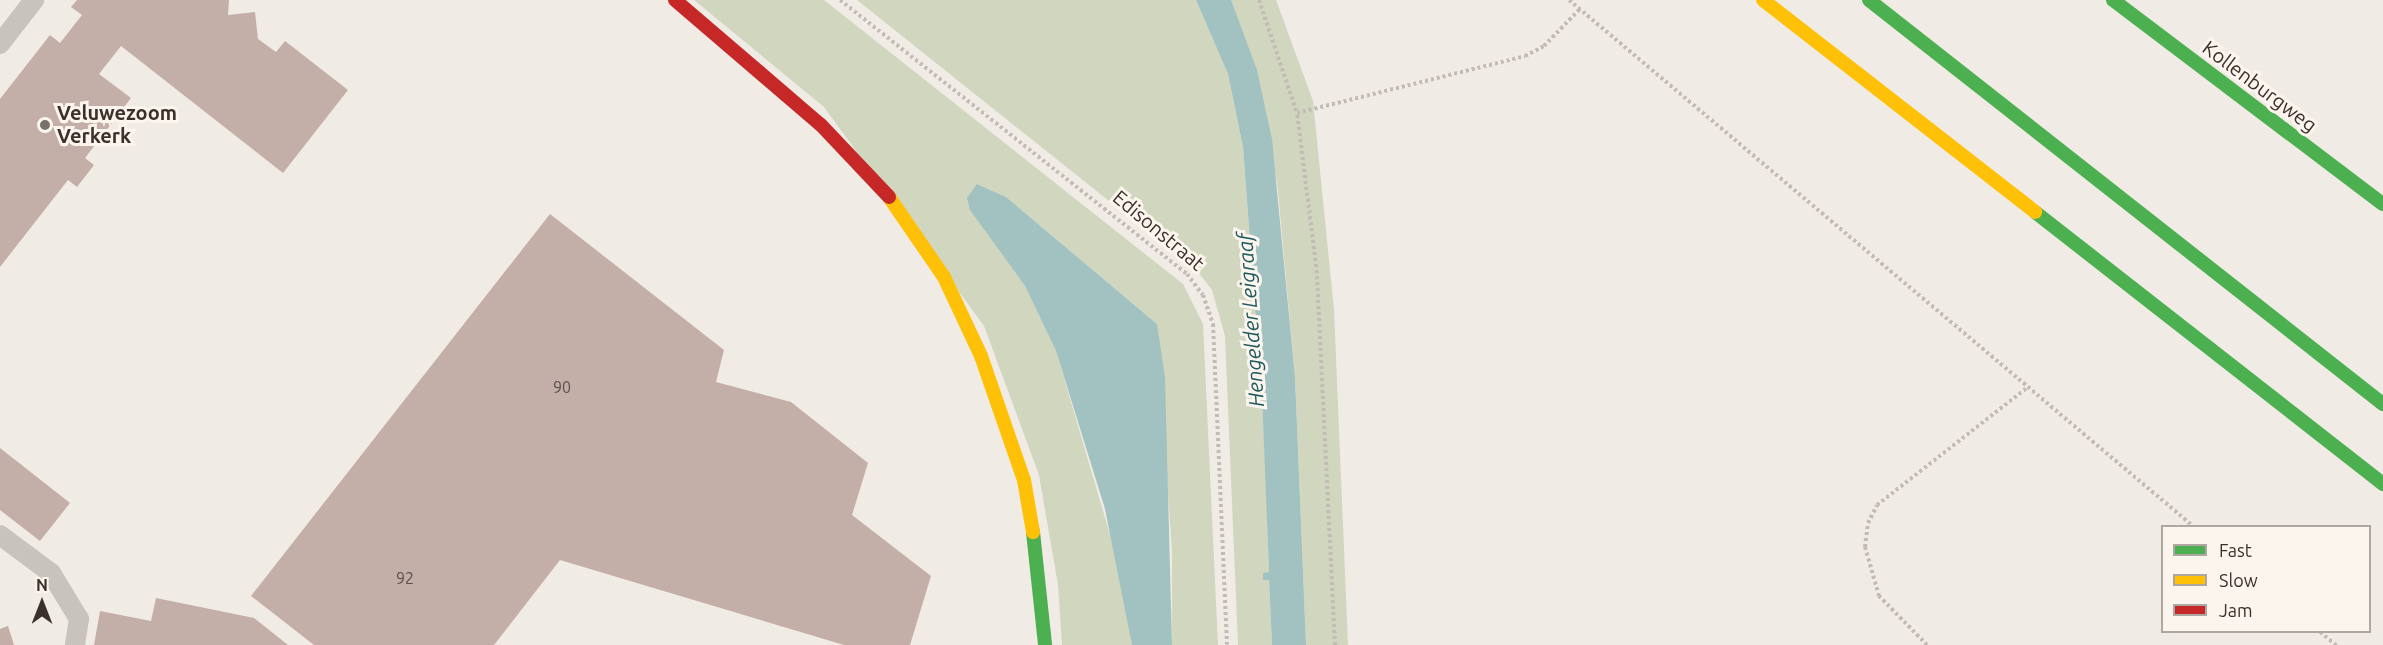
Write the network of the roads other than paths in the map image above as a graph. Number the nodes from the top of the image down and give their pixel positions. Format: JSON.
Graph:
{"nodes":[{"id":1,"x":34,"y":0,"type":"edge"},
{"id":2,"x":675,"y":0,"type":"edge"},
{"id":3,"x":1763,"y":0,"type":"edge"},
{"id":4,"x":1869,"y":0,"type":"edge"},
{"id":5,"x":2113,"y":0,"type":"edge"},
{"id":6,"x":0,"y":44,"type":"edge"},
{"id":7,"x":2383,"y":204,"type":"edge"},
{"id":8,"x":2383,"y":404,"type":"edge"},
{"id":9,"x":2383,"y":484,"type":"edge"},
{"id":10,"x":0,"y":535,"type":"edge"},
{"id":11,"x":75,"y":645,"type":"edge"},
{"id":12,"x":1045,"y":645,"type":"edge"}],
"edges":[{"from":1,"to":6,"type":"lane"},
{"from":2,"to":12,"type":"main road"},
{"from":3,"to":9,"type":"main road"},
{"from":4,"to":8,"type":"main road"},
{"from":5,"to":7,"type":"main road","name":"Kollenburgweg"},
{"from":10,"to":11,"type":"lane"}]}
